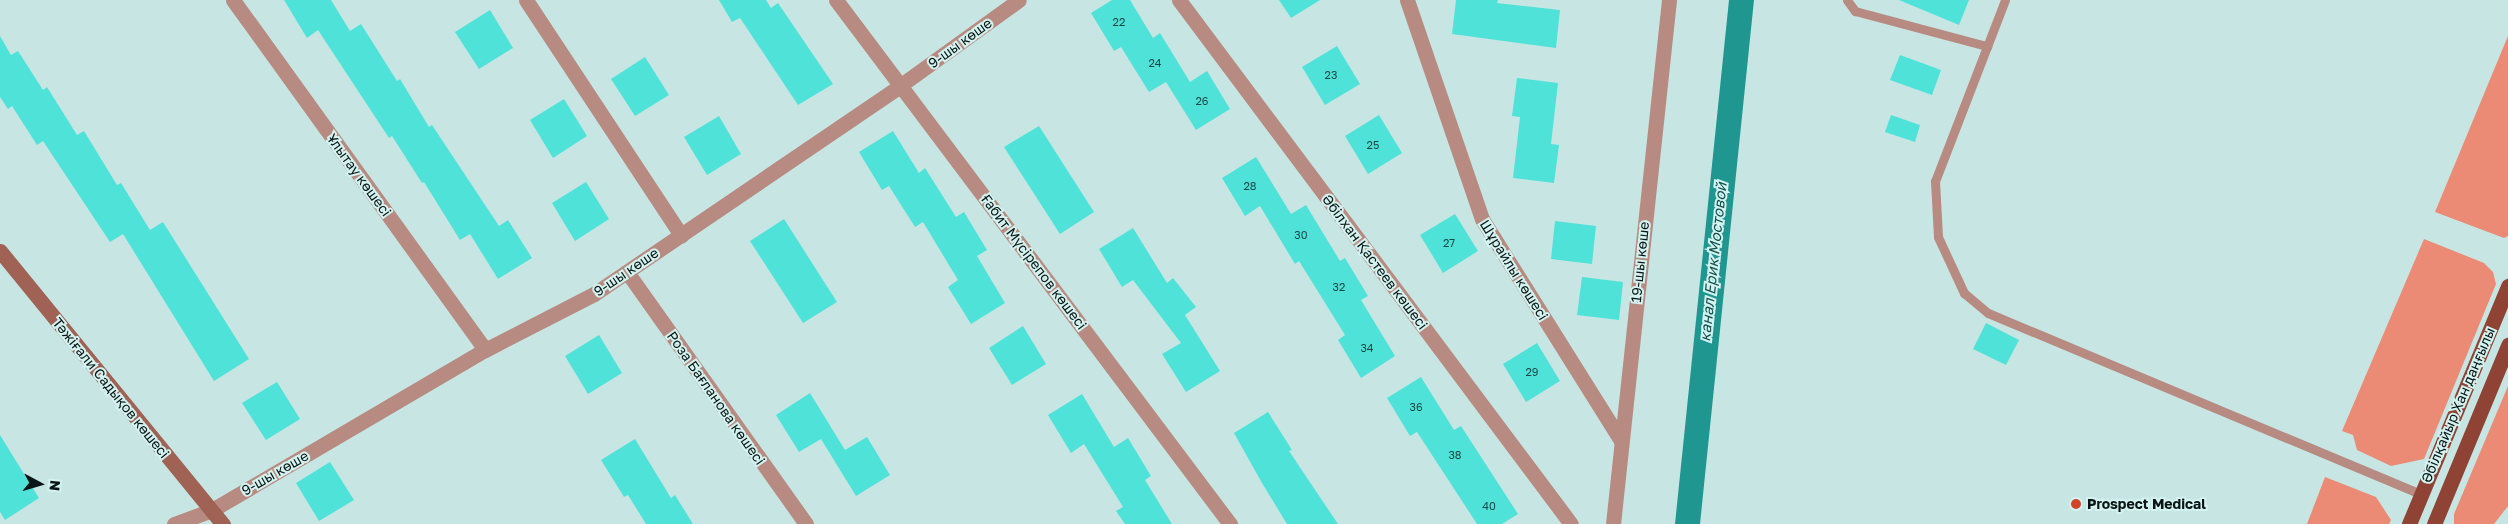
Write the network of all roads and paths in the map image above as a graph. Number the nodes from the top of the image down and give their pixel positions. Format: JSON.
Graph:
{"nodes":[{"id":1,"x":233,"y":0,"type":"edge"},
{"id":2,"x":526,"y":0,"type":"edge"},
{"id":3,"x":836,"y":0,"type":"edge"},
{"id":4,"x":1019,"y":0,"type":"edge"},
{"id":5,"x":1179,"y":0,"type":"edge"},
{"id":6,"x":1407,"y":0,"type":"edge"},
{"id":7,"x":1669,"y":0,"type":"edge"},
{"id":8,"x":1847,"y":0,"type":"edge"},
{"id":9,"x":2005,"y":0,"type":"edge"},
{"id":10,"x":1987,"y":46,"type":"junction"},
{"id":11,"x":901,"y":85,"type":"junction"},
{"id":12,"x":681,"y":235,"type":"junction"},
{"id":13,"x":0,"y":251,"type":"edge"},
{"id":14,"x":627,"y":272,"type":"junction"},
{"id":15,"x":2508,"y":286,"type":"edge"},
{"id":16,"x":2508,"y":346,"type":"edge"},
{"id":17,"x":485,"y":350,"type":"junction"},
{"id":18,"x":1621,"y":441,"type":"junction"},
{"id":19,"x":2421,"y":494,"type":"junction"},
{"id":20,"x":212,"y":510,"type":"junction"},
{"id":21,"x":174,"y":524,"type":"edge"},
{"id":22,"x":223,"y":524,"type":"edge"},
{"id":23,"x":806,"y":524,"type":"edge"},
{"id":24,"x":1230,"y":524,"type":"edge"},
{"id":25,"x":1571,"y":524,"type":"edge"},
{"id":26,"x":1613,"y":524,"type":"edge"},
{"id":27,"x":2409,"y":524,"type":"edge"},
{"id":28,"x":2434,"y":524,"type":"edge"}],
"edges":[{"from":1,"to":17,"type":"street","name":"Ұлытау көшесi"},
{"from":2,"to":12,"type":"street"},
{"from":3,"to":11,"type":"street","name":"Ғабит Мүсірепов көшесi"},
{"from":4,"to":11,"type":"street","name":"9-шы көше"},
{"from":5,"to":25,"type":"street","name":"Әбілхан Қастеев көшесi"},
{"from":6,"to":18,"type":"street","name":"Шұрайлы көшесі"},
{"from":7,"to":18,"type":"street","name":"19-шы көше"},
{"from":8,"to":10,"type":"lane"},
{"from":9,"to":10,"type":"lane"},
{"from":10,"to":19,"type":"lane"},
{"from":11,"to":12,"type":"street","name":"9-шы көше"},
{"from":11,"to":24,"type":"street","name":"Ғабит Мүсірепов көшесi"},
{"from":12,"to":14,"type":"street","name":"9-шы көше"},
{"from":13,"to":20,"type":"street","name":"Тәжіғали Садықов көшесі"},
{"from":14,"to":17,"type":"street","name":"9-шы көше"},
{"from":14,"to":23,"type":"street","name":"Роза Бағланова көшесi"},
{"from":15,"to":19,"type":"main road","name":"Әбілқайыр Хан даңғылы"},
{"from":16,"to":28,"type":"main road","name":"Әбілқайыр Хан даңғылы"},
{"from":17,"to":20,"type":"street","name":"9-шы көше"},
{"from":18,"to":26,"type":"street","name":"19-шы көше"},
{"from":19,"to":27,"type":"main road","name":"Әбілқайыр Хан даңғылы"},
{"from":20,"to":21,"type":"street","name":"9-шы көше"},
{"from":20,"to":22,"type":"street","name":"Тәжіғали Садықов көшесі"}]}
